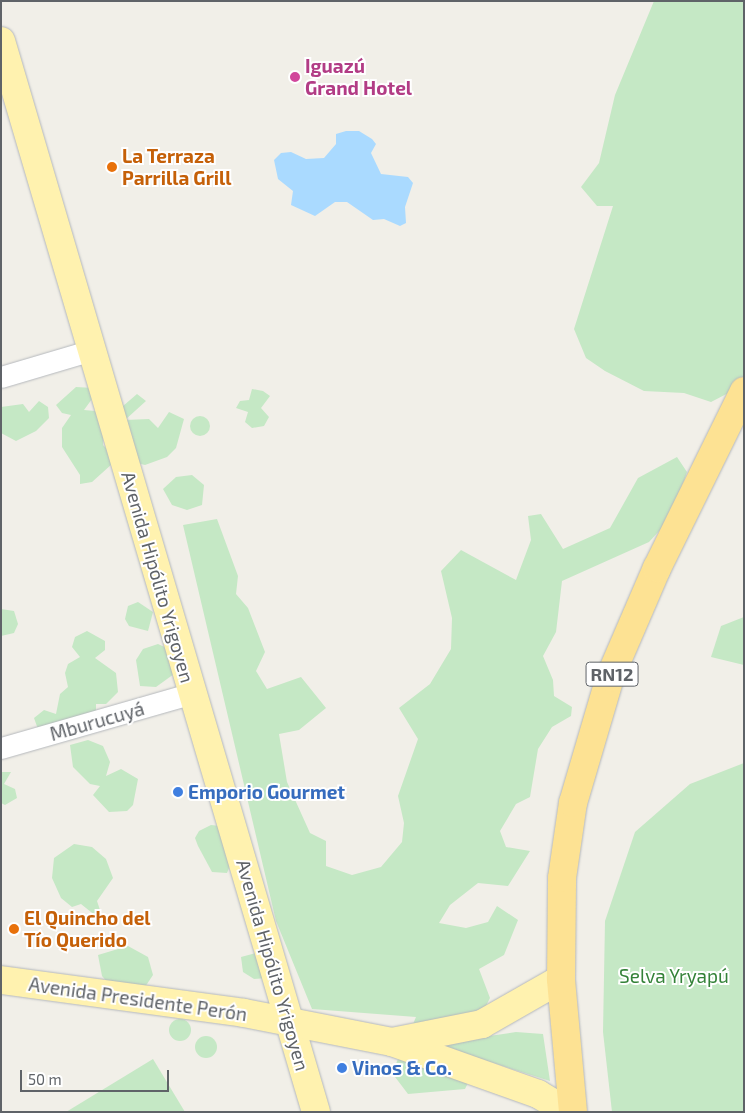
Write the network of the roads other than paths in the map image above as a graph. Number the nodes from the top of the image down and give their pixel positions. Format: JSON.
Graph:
{"nodes":[{"id":1,"x":1,"y":41,"type":"edge"},
{"id":2,"x":92,"y":350,"type":"junction"},
{"id":3,"x":1,"y":378,"type":"edge"},
{"id":4,"x":744,"y":391,"type":"edge"},
{"id":5,"x":193,"y":693,"type":"junction"},
{"id":6,"x":1,"y":748,"type":"edge"},
{"id":7,"x":561,"y":979,"type":"junction"},
{"id":8,"x":1,"y":980,"type":"edge"},
{"id":9,"x":290,"y":1021,"type":"junction"},
{"id":10,"x":392,"y":1042,"type":"junction"},
{"id":11,"x":316,"y":1112,"type":"edge"},
{"id":12,"x":568,"y":1112,"type":"edge"},
{"id":13,"x":573,"y":1112,"type":"edge"}],
"edges":[{"from":1,"to":2,"type":"main road","name":"Avenida Hipólito Yrigoyen"},
{"from":2,"to":3,"type":"street"},
{"from":2,"to":5,"type":"main road","name":"Avenida Hipólito Yrigoyen"},
{"from":4,"to":7,"type":"highway","number":"RN12"},
{"from":5,"to":6,"type":"street","name":"Mburucuyá"},
{"from":5,"to":9,"type":"main road","name":"Avenida Hipólito Yrigoyen"},
{"from":7,"to":10,"type":"main road","name":"Avenida Presidente Perón"},
{"from":7,"to":13,"type":"highway","number":"RN12"},
{"from":8,"to":9,"type":"main road","name":"Avenida Presidente Perón"},
{"from":9,"to":10,"type":"main road","name":"Avenida Presidente Perón"},
{"from":9,"to":11,"type":"main road","name":"Avenida Hipólito Yrigoyen"},
{"from":10,"to":12,"type":"main road","name":"Avenida Presidente Perón"}]}
